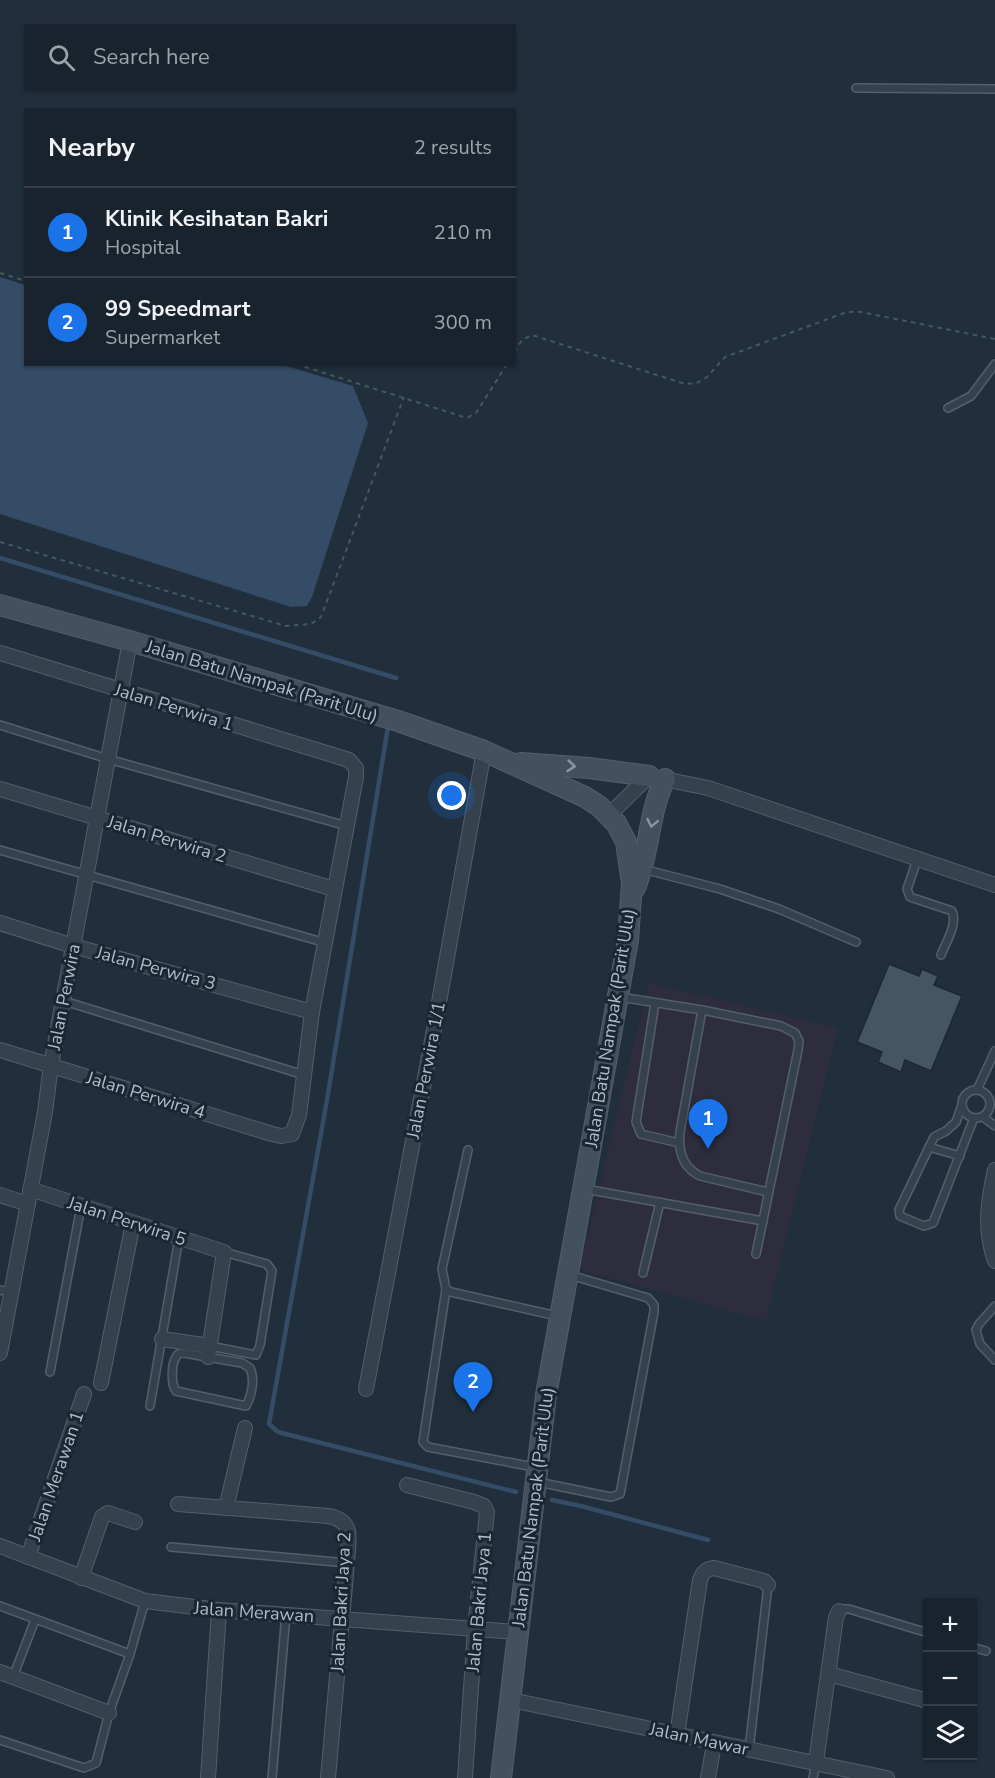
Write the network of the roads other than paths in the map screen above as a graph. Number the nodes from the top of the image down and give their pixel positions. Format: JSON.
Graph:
{"nodes":[{"id":1,"x":856,"y":88,"type":"dead end"},
{"id":2,"x":995,"y":88,"type":"edge"},
{"id":3,"x":995,"y":364,"type":"edge"},
{"id":4,"x":948,"y":408,"type":"dead end"},
{"id":5,"x":0,"y":605,"type":"edge"},
{"id":6,"x":130,"y":641,"type":"junction"},
{"id":7,"x":0,"y":653,"type":"edge"},
{"id":8,"x":120,"y":691,"type":"junction"},
{"id":9,"x":0,"y":725,"type":"edge"},
{"id":10,"x":484,"y":751,"type":"junction"},
{"id":11,"x":108,"y":759,"type":"junction"},
{"id":12,"x":513,"y":763,"type":"junction"},
{"id":13,"x":657,"y":778,"type":"junction"},
{"id":14,"x":0,"y":789,"type":"edge"},
{"id":15,"x":609,"y":815,"type":"junction"},
{"id":16,"x":97,"y":818,"type":"junction"},
{"id":17,"x":347,"y":826,"type":"junction"},
{"id":18,"x":0,"y":850,"type":"edge"},
{"id":19,"x":917,"y":860,"type":"junction"},
{"id":20,"x":643,"y":869,"type":"junction"},
{"id":21,"x":86,"y":875,"type":"junction"},
{"id":22,"x":995,"y":885,"type":"edge"},
{"id":23,"x":334,"y":889,"type":"junction"},
{"id":24,"x":631,"y":898,"type":"junction"},
{"id":25,"x":0,"y":923,"type":"edge"},
{"id":26,"x":856,"y":942,"type":"dead end"},
{"id":27,"x":326,"y":943,"type":"junction"},
{"id":28,"x":73,"y":946,"type":"junction"},
{"id":29,"x":941,"y":955,"type":"dead end"},
{"id":30,"x":617,"y":997,"type":"junction"},
{"id":31,"x":64,"y":1001,"type":"junction"},
{"id":32,"x":655,"y":1003,"type":"junction"},
{"id":33,"x":702,"y":1010,"type":"junction"},
{"id":34,"x":312,"y":1012,"type":"junction"},
{"id":35,"x":0,"y":1050,"type":"edge"},
{"id":36,"x":994,"y":1056,"type":"edge"},
{"id":37,"x":51,"y":1065,"type":"junction"},
{"id":38,"x":304,"y":1075,"type":"junction"},
{"id":39,"x":977,"y":1090,"type":"junction"},
{"id":40,"x":992,"y":1102,"type":"edge"},
{"id":41,"x":962,"y":1105,"type":"junction"},
{"id":42,"x":982,"y":1117,"type":"junction"},
{"id":43,"x":974,"y":1118,"type":"junction"},
{"id":44,"x":995,"y":1126,"type":"edge"},
{"id":45,"x":679,"y":1143,"type":"junction"},
{"id":46,"x":929,"y":1147,"type":"junction"},
{"id":47,"x":468,"y":1150,"type":"dead end"},
{"id":48,"x":960,"y":1156,"type":"junction"},
{"id":49,"x":995,"y":1170,"type":"edge"},
{"id":50,"x":583,"y":1188,"type":"junction"},
{"id":51,"x":30,"y":1190,"type":"junction"},
{"id":52,"x":768,"y":1192,"type":"junction"},
{"id":53,"x":0,"y":1195,"type":"edge"},
{"id":54,"x":660,"y":1202,"type":"junction"},
{"id":55,"x":28,"y":1204,"type":"junction"},
{"id":56,"x":81,"y":1206,"type":"junction"},
{"id":57,"x":763,"y":1221,"type":"junction"},
{"id":58,"x":133,"y":1223,"type":"junction"},
{"id":59,"x":179,"y":1238,"type":"junction"},
{"id":60,"x":224,"y":1252,"type":"junction"},
{"id":61,"x":756,"y":1254,"type":"dead end"},
{"id":62,"x":995,"y":1261,"type":"edge"},
{"id":63,"x":643,"y":1273,"type":"dead end"},
{"id":64,"x":568,"y":1275,"type":"junction"},
{"id":65,"x":446,"y":1288,"type":"junction"},
{"id":66,"x":6,"y":1291,"type":"edge"},
{"id":67,"x":995,"y":1306,"type":"edge"},
{"id":68,"x":560,"y":1316,"type":"junction"},
{"id":69,"x":162,"y":1339,"type":"junction"},
{"id":70,"x":209,"y":1351,"type":"junction"},
{"id":71,"x":0,"y":1353,"type":"edge"},
{"id":72,"x":995,"y":1360,"type":"edge"},
{"id":73,"x":50,"y":1372,"type":"dead end"},
{"id":74,"x":101,"y":1383,"type":"dead end"},
{"id":75,"x":366,"y":1389,"type":"dead end"},
{"id":76,"x":84,"y":1394,"type":"dead end"},
{"id":77,"x":150,"y":1406,"type":"dead end"},
{"id":78,"x":245,"y":1428,"type":"dead end"},
{"id":79,"x":536,"y":1474,"type":"junction"},
{"id":80,"x":407,"y":1485,"type":"dead end"},
{"id":81,"x":178,"y":1503,"type":"dead end"},
{"id":82,"x":226,"y":1508,"type":"junction"},
{"id":83,"x":135,"y":1522,"type":"dead end"},
{"id":84,"x":0,"y":1546,"type":"edge"},
{"id":85,"x":171,"y":1547,"type":"dead end"},
{"id":86,"x":28,"y":1557,"type":"junction"},
{"id":87,"x":347,"y":1563,"type":"junction"},
{"id":88,"x":81,"y":1578,"type":"junction"},
{"id":89,"x":768,"y":1585,"type":"joint"},
{"id":90,"x":145,"y":1601,"type":"junction"},
{"id":91,"x":0,"y":1606,"type":"edge"},
{"id":92,"x":219,"y":1610,"type":"junction"},
{"id":93,"x":839,"y":1611,"type":"joint"},
{"id":94,"x":286,"y":1614,"type":"junction"},
{"id":95,"x":343,"y":1619,"type":"junction"},
{"id":96,"x":35,"y":1620,"type":"junction"},
{"id":97,"x":475,"y":1629,"type":"junction"},
{"id":98,"x":518,"y":1632,"type":"junction"},
{"id":99,"x":923,"y":1632,"type":"edge"},
{"id":100,"x":977,"y":1648,"type":"edge"},
{"id":101,"x":986,"y":1651,"type":"dead end"},
{"id":102,"x":130,"y":1654,"type":"junction"},
{"id":103,"x":829,"y":1674,"type":"junction"},
{"id":104,"x":7,"y":1675,"type":"edge"},
{"id":105,"x":511,"y":1700,"type":"junction"},
{"id":106,"x":923,"y":1700,"type":"edge"},
{"id":107,"x":109,"y":1713,"type":"junction"},
{"id":108,"x":677,"y":1735,"type":"junction"},
{"id":109,"x":0,"y":1740,"type":"edge"},
{"id":110,"x":714,"y":1743,"type":"junction"},
{"id":111,"x":749,"y":1750,"type":"junction"},
{"id":112,"x":816,"y":1762,"type":"junction"},
{"id":113,"x":208,"y":1778,"type":"edge"},
{"id":114,"x":272,"y":1778,"type":"edge"},
{"id":115,"x":328,"y":1778,"type":"edge"},
{"id":116,"x":465,"y":1778,"type":"edge"},
{"id":117,"x":501,"y":1778,"type":"edge"},
{"id":118,"x":708,"y":1778,"type":"edge"},
{"id":119,"x":813,"y":1778,"type":"edge"},
{"id":120,"x":888,"y":1778,"type":"edge"}],
"edges":[{"from":1,"to":2,"type":"lane"},
{"from":3,"to":4,"type":"lane"},
{"from":5,"to":6,"type":"street","name":"Jalan Batu Nampak (Parit Ulu)"},
{"from":6,"to":8,"type":"street","name":"Jalan Perwira"},
{"from":6,"to":10,"type":"street","name":"Jalan Batu Nampak (Parit Ulu)"},
{"from":7,"to":8,"type":"street","name":"Jalan Perwira 1"},
{"from":8,"to":11,"type":"street","name":"Jalan Perwira"},
{"from":8,"to":17,"type":"street","name":"Jalan Perwira 1"},
{"from":9,"to":11,"type":"lane"},
{"from":10,"to":12,"type":"street","name":"Jalan Batu Nampak (Parit Ulu)"},
{"from":10,"to":75,"type":"street","name":"Jalan Perwira 1/1"},
{"from":11,"to":16,"type":"street","name":"Jalan Perwira"},
{"from":11,"to":17,"type":"lane"},
{"from":12,"to":13,"type":"street","one_way":true},
{"from":12,"to":15,"type":"street","name":"Jalan Batu Nampak (Parit Ulu)"},
{"from":13,"to":15,"type":"street"},
{"from":13,"to":19,"type":"street"},
{"from":13,"to":20,"type":"street","one_way":true},
{"from":14,"to":16,"type":"street","name":"Jalan Perwira 2"},
{"from":15,"to":24,"type":"street","name":"Jalan Batu Nampak (Parit Ulu)"},
{"from":16,"to":21,"type":"street","name":"Jalan Perwira"},
{"from":16,"to":23,"type":"street","name":"Jalan Perwira 2"},
{"from":17,"to":23,"type":"street"},
{"from":18,"to":21,"type":"lane"},
{"from":19,"to":22,"type":"street"},
{"from":19,"to":29,"type":"lane"},
{"from":20,"to":24,"type":"street"},
{"from":20,"to":26,"type":"lane"},
{"from":21,"to":27,"type":"lane"},
{"from":21,"to":28,"type":"street","name":"Jalan Perwira"},
{"from":23,"to":27,"type":"street"},
{"from":24,"to":30,"type":"street","name":"Jalan Batu Nampak (Parit Ulu)"},
{"from":25,"to":28,"type":"street","name":"Jalan Perwira 3"},
{"from":27,"to":34,"type":"street"},
{"from":28,"to":31,"type":"street","name":"Jalan Perwira"},
{"from":28,"to":34,"type":"street","name":"Jalan Perwira 3"},
{"from":30,"to":32,"type":"lane"},
{"from":30,"to":50,"type":"street","name":"Jalan Batu Nampak (Parit Ulu)"},
{"from":31,"to":37,"type":"street","name":"Jalan Perwira"},
{"from":31,"to":38,"type":"lane"},
{"from":32,"to":33,"type":"lane"},
{"from":32,"to":45,"type":"lane"},
{"from":33,"to":45,"type":"lane"},
{"from":33,"to":52,"type":"lane"},
{"from":34,"to":38,"type":"street"},
{"from":35,"to":37,"type":"street","name":"Jalan Perwira 4"},
{"from":36,"to":39,"type":"lane"},
{"from":37,"to":38,"type":"street","name":"Jalan Perwira 4"},
{"from":37,"to":51,"type":"street","name":"Jalan Perwira"},
{"from":39,"to":40,"type":"lane"},
{"from":39,"to":41,"type":"lane"},
{"from":40,"to":42,"type":"lane"},
{"from":41,"to":43,"type":"lane"},
{"from":41,"to":46,"type":"lane"},
{"from":42,"to":43,"type":"lane"},
{"from":42,"to":44,"type":"lane"},
{"from":43,"to":48,"type":"lane"},
{"from":45,"to":52,"type":"lane"},
{"from":46,"to":48,"type":"lane"},
{"from":46,"to":48,"type":"lane"},
{"from":47,"to":65,"type":"lane"},
{"from":49,"to":62,"type":"street"},
{"from":50,"to":54,"type":"lane"},
{"from":50,"to":64,"type":"street","name":"Jalan Batu Nampak (Parit Ulu)"},
{"from":51,"to":55,"type":"street","name":"Jalan Perwira"},
{"from":51,"to":56,"type":"street","name":"Jalan Perwira 5"},
{"from":52,"to":57,"type":"lane"},
{"from":53,"to":55,"type":"street"},
{"from":54,"to":57,"type":"lane"},
{"from":54,"to":63,"type":"lane"},
{"from":55,"to":66,"type":"street","name":"Jalan Perwira"},
{"from":56,"to":58,"type":"street","name":"Jalan Perwira 5"},
{"from":56,"to":73,"type":"lane"},
{"from":57,"to":61,"type":"lane"},
{"from":58,"to":59,"type":"street","name":"Jalan Perwira 5"},
{"from":58,"to":74,"type":"street"},
{"from":59,"to":60,"type":"street","name":"Jalan Perwira 5"},
{"from":59,"to":69,"type":"lane"},
{"from":60,"to":70,"type":"street"},
{"from":60,"to":70,"type":"lane"},
{"from":64,"to":68,"type":"street","name":"Jalan Batu Nampak (Parit Ulu)"},
{"from":64,"to":79,"type":"lane"},
{"from":65,"to":68,"type":"lane"},
{"from":65,"to":79,"type":"lane"},
{"from":66,"to":71,"type":"street","name":"Jalan Perwira"},
{"from":67,"to":72,"type":"lane"},
{"from":68,"to":79,"type":"street","name":"Jalan Batu Nampak (Parit Ulu)"},
{"from":69,"to":70,"type":"street"},
{"from":69,"to":77,"type":"lane"},
{"from":70,"to":70,"type":"lane"},
{"from":76,"to":86,"type":"street","name":"Jalan Merawan 1"},
{"from":78,"to":82,"type":"street"},
{"from":79,"to":98,"type":"street","name":"Jalan Batu Nampak (Parit Ulu)"},
{"from":80,"to":97,"type":"street","name":"Jalan Bakri Jaya 1"},
{"from":81,"to":82,"type":"street","name":"Jalan Bakri Jaya 2"},
{"from":82,"to":87,"type":"street","name":"Jalan Bakri Jaya 2"},
{"from":83,"to":88,"type":"street"},
{"from":84,"to":86,"type":"street","name":"Jalan Merawan"},
{"from":85,"to":87,"type":"lane"},
{"from":86,"to":88,"type":"street","name":"Jalan Merawan"},
{"from":87,"to":95,"type":"street","name":"Jalan Bakri Jaya 2"},
{"from":88,"to":90,"type":"street","name":"Jalan Merawan"},
{"from":89,"to":108,"type":"street"},
{"from":89,"to":111,"type":"lane"},
{"from":90,"to":92,"type":"street","name":"Jalan Merawan"},
{"from":90,"to":102,"type":"lane"},
{"from":91,"to":96,"type":"lane"},
{"from":92,"to":94,"type":"street","name":"Jalan Merawan"},
{"from":92,"to":113,"type":"street"},
{"from":93,"to":99,"type":"lane"},
{"from":93,"to":103,"type":"street"},
{"from":94,"to":95,"type":"street","name":"Jalan Merawan"},
{"from":94,"to":114,"type":"lane"},
{"from":95,"to":97,"type":"street","name":"Jalan Merawan"},
{"from":95,"to":115,"type":"street","name":"Jalan Bakri Jaya 2"},
{"from":96,"to":102,"type":"lane"},
{"from":96,"to":104,"type":"lane"},
{"from":97,"to":98,"type":"street","name":"Jalan Merawan"},
{"from":97,"to":116,"type":"street","name":"Jalan Bakri Jaya 1"},
{"from":98,"to":105,"type":"street","name":"Jalan Batu Nampak (Parit Ulu)"},
{"from":100,"to":101,"type":"lane"},
{"from":102,"to":107,"type":"lane"},
{"from":103,"to":106,"type":"street"},
{"from":103,"to":112,"type":"street"},
{"from":104,"to":107,"type":"street"},
{"from":105,"to":108,"type":"street","name":"Jalan Mawar"},
{"from":105,"to":117,"type":"street","name":"Jalan Batu Nampak (Parit Ulu)"},
{"from":107,"to":109,"type":"lane"},
{"from":108,"to":110,"type":"street","name":"Jalan Mawar"},
{"from":110,"to":111,"type":"street","name":"Jalan Mawar"},
{"from":110,"to":118,"type":"street"},
{"from":111,"to":112,"type":"street","name":"Jalan Mawar"},
{"from":112,"to":119,"type":"lane"},
{"from":112,"to":120,"type":"street","name":"Jalan Mawar"}]}
